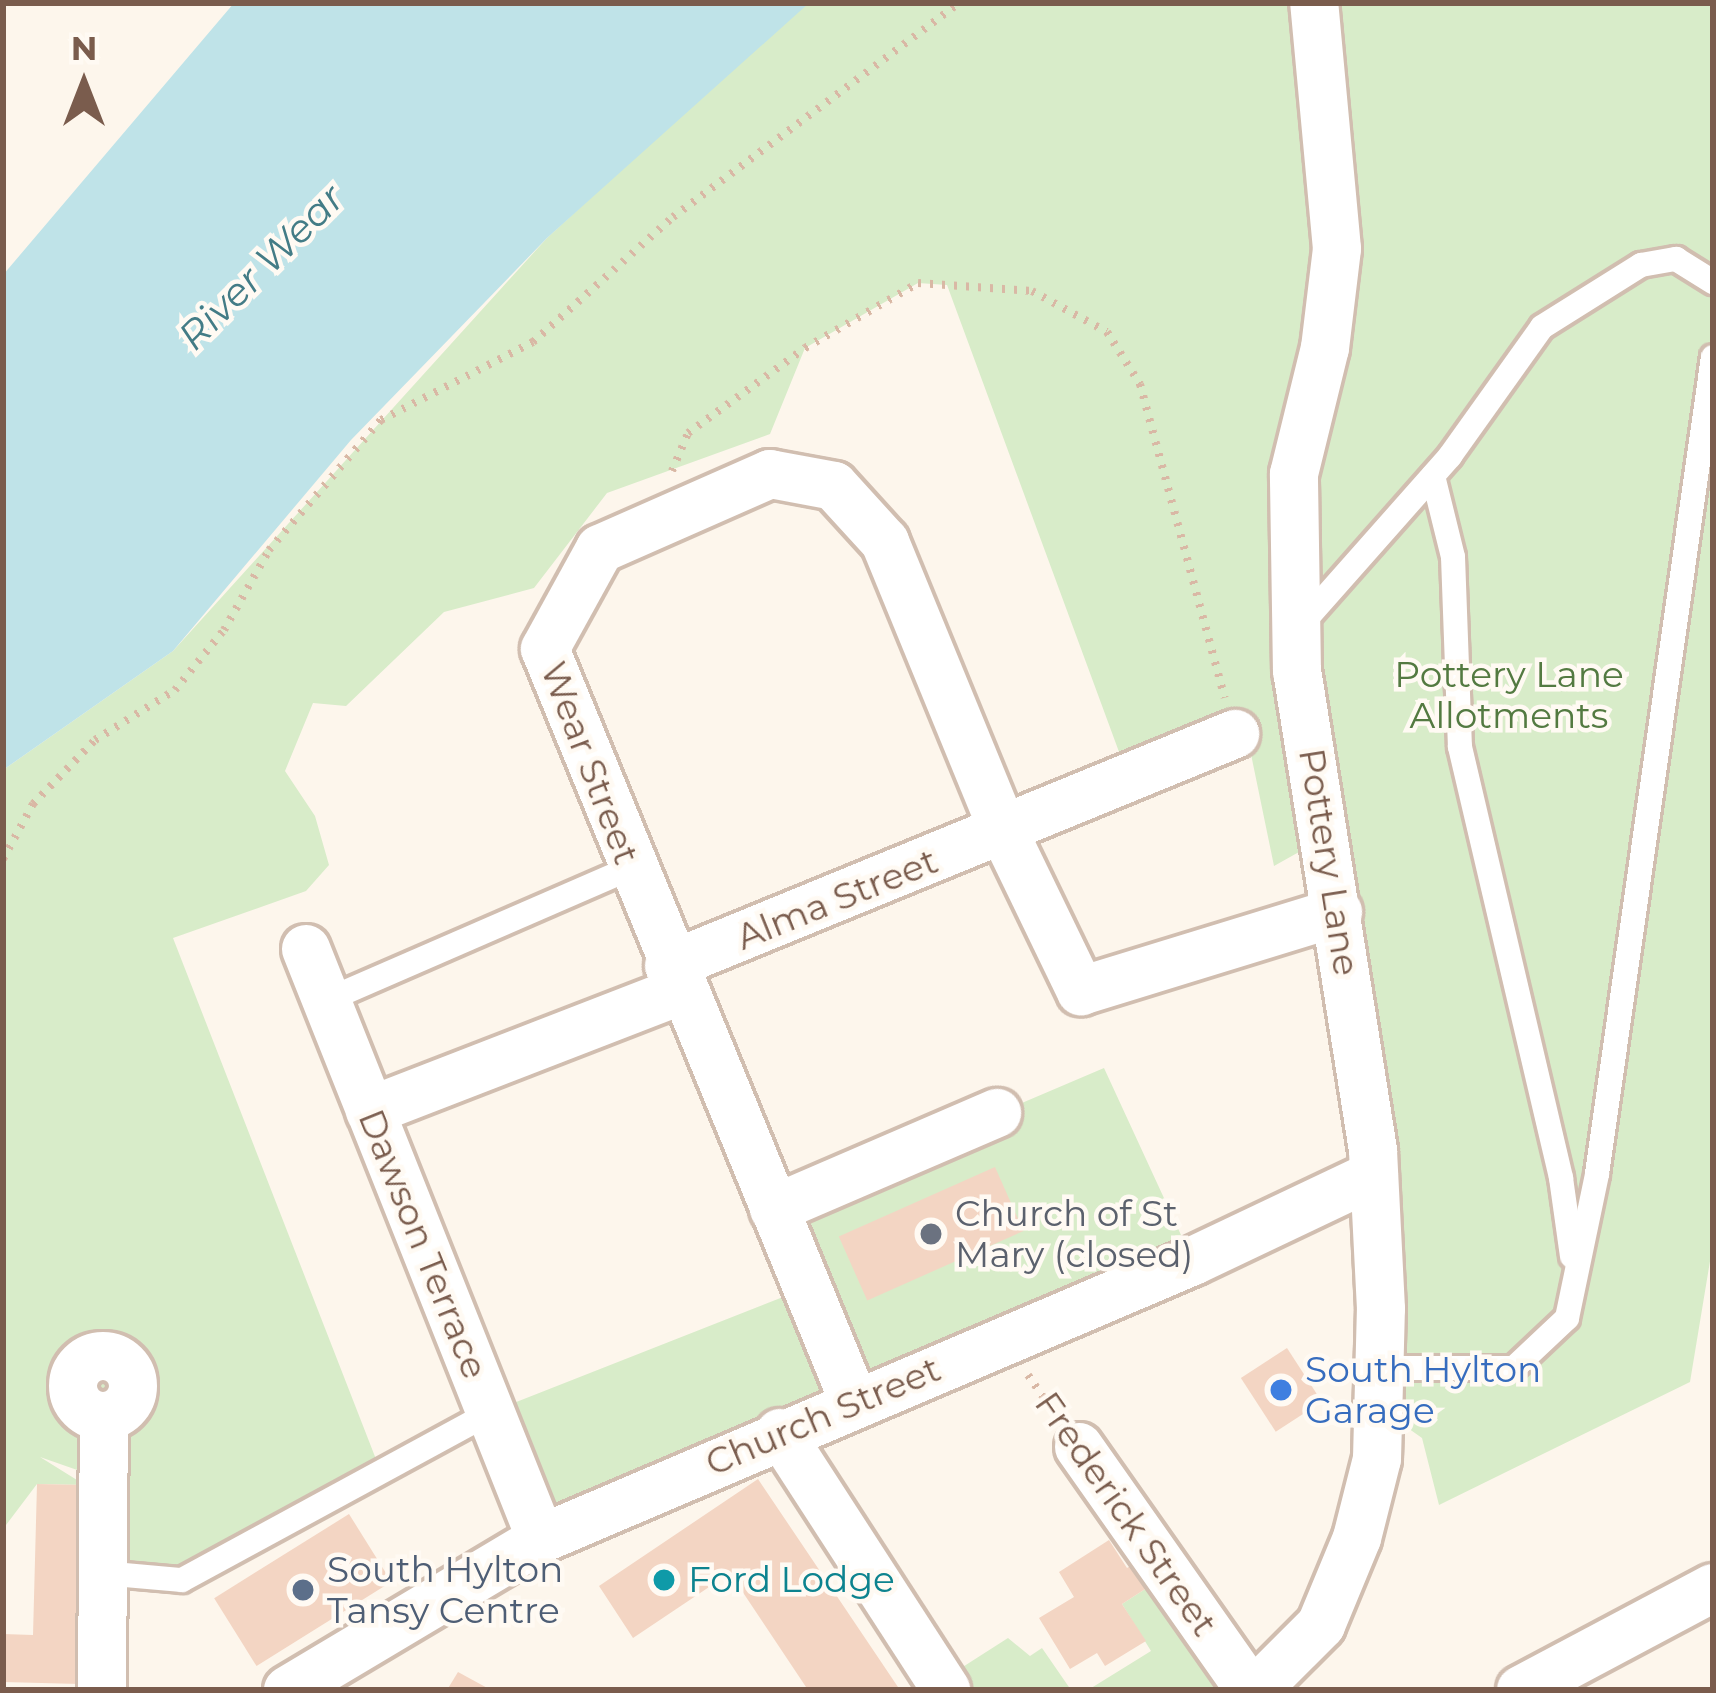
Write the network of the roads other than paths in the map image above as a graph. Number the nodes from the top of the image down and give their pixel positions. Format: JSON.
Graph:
{"nodes":[{"id":1,"x":1314,"y":3,"type":"edge"},
{"id":2,"x":1713,"y":282,"type":"edge"},
{"id":3,"x":1713,"y":357,"type":"edge"},
{"id":4,"x":1432,"y":476,"type":"junction"},
{"id":5,"x":1297,"y":629,"type":"junction"},
{"id":6,"x":1235,"y":734,"type":"road end"},
{"id":7,"x":1004,"y":832,"type":"junction"},
{"id":8,"x":631,"y":868,"type":"junction"},
{"id":9,"x":1338,"y":912,"type":"junction"},
{"id":10,"x":306,"y":949,"type":"dead end"},
{"id":11,"x":675,"y":979,"type":"junction"},
{"id":12,"x":325,"y":1001,"type":"junction"},
{"id":13,"x":370,"y":1111,"type":"junction"},
{"id":14,"x":997,"y":1113,"type":"dead end"},
{"id":15,"x":1374,"y":1175,"type":"junction"},
{"id":16,"x":774,"y":1209,"type":"junction"},
{"id":17,"x":1575,"y":1277,"type":"junction"},
{"id":18,"x":1379,"y":1368,"type":"junction"},
{"id":19,"x":855,"y":1404,"type":"junction"},
{"id":20,"x":490,"y":1412,"type":"junction"},
{"id":21,"x":104,"y":1416,"type":"dead end"},
{"id":22,"x":780,"y":1433,"type":"junction"},
{"id":23,"x":1079,"y":1447,"type":"road end"},
{"id":24,"x":541,"y":1539,"type":"junction"},
{"id":25,"x":103,"y":1573,"type":"junction"},
{"id":26,"x":1713,"y":1588,"type":"edge"},
{"id":27,"x":1574,"y":1679,"type":"edge"},
{"id":28,"x":102,"y":1690,"type":"edge"},
{"id":29,"x":288,"y":1690,"type":"edge"},
{"id":30,"x":946,"y":1690,"type":"edge"},
{"id":31,"x":1253,"y":1690,"type":"edge"},
{"id":32,"x":1521,"y":1690,"type":"edge"}],
"edges":[{"from":1,"to":5,"type":"street","name":"Pottery Lane"},
{"from":2,"to":4,"type":"lane"},
{"from":3,"to":17,"type":"lane"},
{"from":4,"to":5,"type":"lane"},
{"from":4,"to":17,"type":"lane"},
{"from":5,"to":9,"type":"street","name":"Pottery Lane"},
{"from":6,"to":7,"type":"street","name":"Alma Street"},
{"from":7,"to":8,"type":"street","name":"Wear Street"},
{"from":7,"to":9,"type":"street","name":"Wear Street"},
{"from":7,"to":11,"type":"street","name":"Alma Street"},
{"from":8,"to":11,"type":"street","name":"Wear Street"},
{"from":8,"to":12,"type":"lane"},
{"from":9,"to":15,"type":"street","name":"Pottery Lane"},
{"from":10,"to":12,"type":"street","name":"Dawson Terrace"},
{"from":11,"to":13,"type":"street","name":"Alma Street"},
{"from":11,"to":16,"type":"street","name":"Wear Street"},
{"from":12,"to":13,"type":"street","name":"Dawson Terrace"},
{"from":13,"to":20,"type":"street","name":"Dawson Terrace"},
{"from":14,"to":16,"type":"street"},
{"from":15,"to":18,"type":"street","name":"Pottery Lane"},
{"from":15,"to":19,"type":"street","name":"Church Street"},
{"from":16,"to":19,"type":"street","name":"Wear Street"},
{"from":17,"to":18,"type":"lane"},
{"from":18,"to":31,"type":"street","name":"Pottery Lane"},
{"from":19,"to":22,"type":"street","name":"Church Street"},
{"from":20,"to":24,"type":"street","name":"Dawson Terrace"},
{"from":20,"to":25,"type":"lane"},
{"from":21,"to":25,"type":"street"},
{"from":22,"to":24,"type":"street","name":"Church Street"},
{"from":22,"to":30,"type":"street"},
{"from":23,"to":31,"type":"street","name":"Frederick Street"},
{"from":24,"to":29,"type":"street","name":"Church Street"},
{"from":25,"to":28,"type":"street"},
{"from":26,"to":27,"type":"street"},
{"from":27,"to":32,"type":"street"}]}
